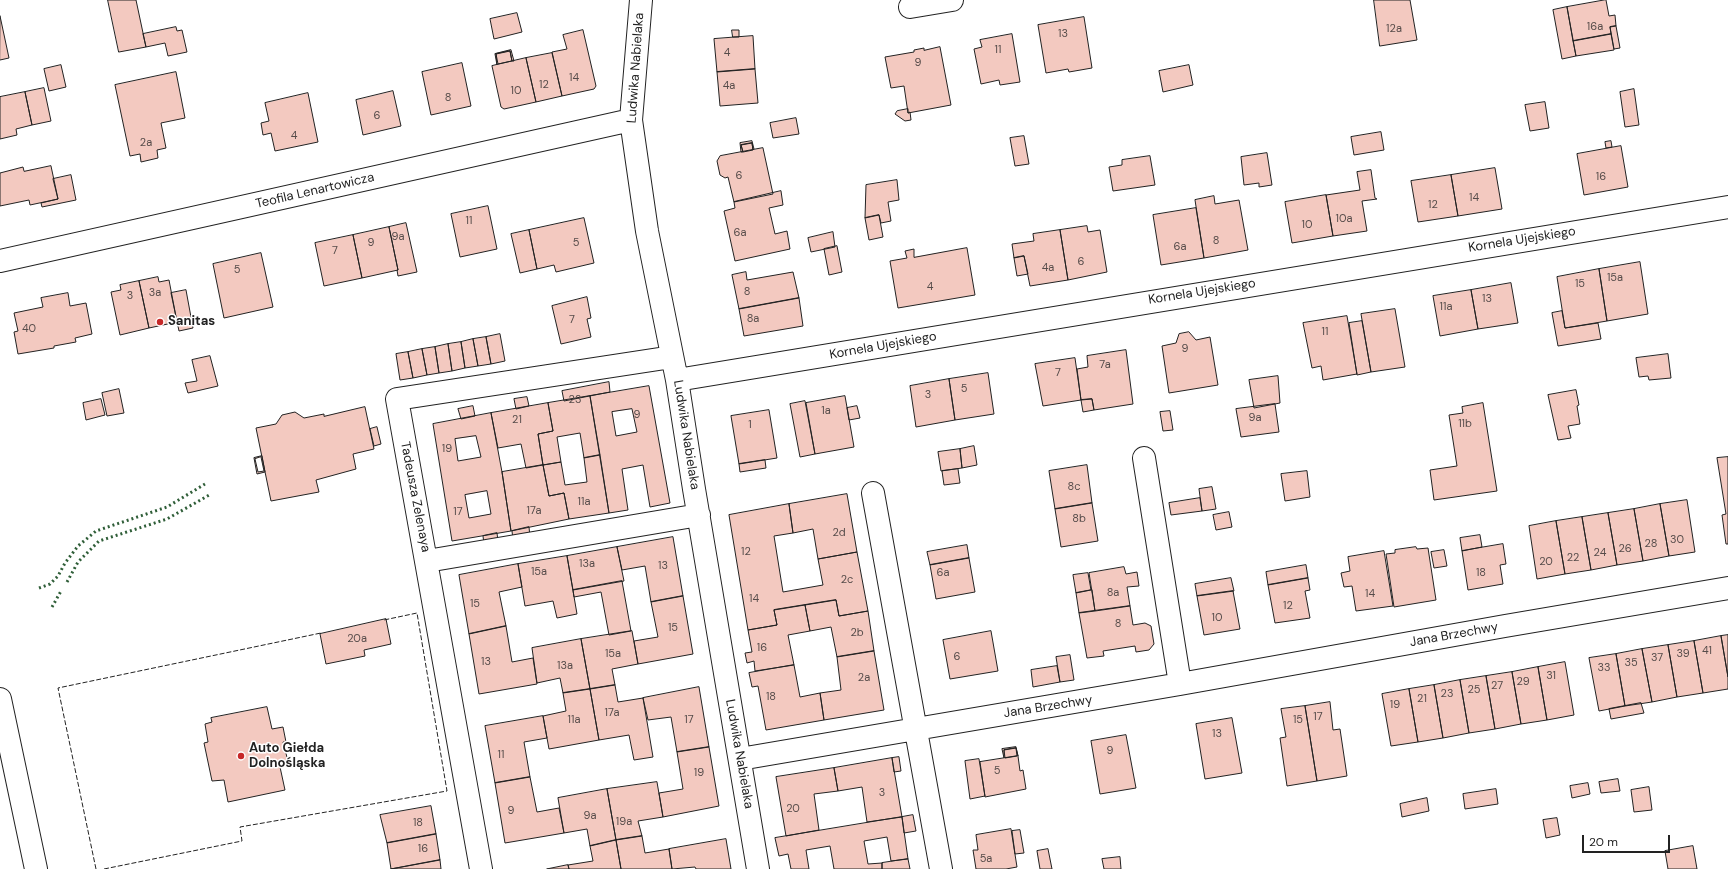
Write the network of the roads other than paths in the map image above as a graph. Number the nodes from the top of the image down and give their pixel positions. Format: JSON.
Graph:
{"nodes":[{"id":1,"x":641,"y":0,"type":"edge"},
{"id":2,"x":952,"y":0,"type":"edge"},
{"id":3,"x":910,"y":7,"type":"dead end"},
{"id":4,"x":631,"y":120,"type":"junction"},
{"id":5,"x":1728,"y":207,"type":"edge"},
{"id":6,"x":0,"y":261,"type":"edge"},
{"id":7,"x":672,"y":357,"type":"junction"},
{"id":8,"x":677,"y":380,"type":"junction"},
{"id":9,"x":1144,"y":458,"type":"dead end"},
{"id":10,"x":873,"y":493,"type":"dead end"},
{"id":11,"x":699,"y":515,"type":"junction"},
{"id":12,"x":427,"y":561,"type":"junction"},
{"id":13,"x":1728,"y":588,"type":"edge"},
{"id":14,"x":1180,"y":684,"type":"junction"},
{"id":15,"x":0,"y":699,"type":"edge"},
{"id":16,"x":916,"y":728,"type":"junction"},
{"id":17,"x":740,"y":759,"type":"junction"},
{"id":18,"x":36,"y":869,"type":"edge"},
{"id":19,"x":480,"y":869,"type":"edge"},
{"id":20,"x":758,"y":869,"type":"edge"},
{"id":21,"x":941,"y":869,"type":"edge"}],
"edges":[{"from":1,"to":4,"type":"street","name":"Ludwika Nabielaka"},
{"from":2,"to":3,"type":"street"},
{"from":4,"to":6,"type":"street","name":"Teofila Lenartowicza"},
{"from":4,"to":7,"type":"street","name":"Ludwika Nabielaka"},
{"from":5,"to":8,"type":"street","name":"Kornela Ujejskiego"},
{"from":7,"to":8,"type":"street","name":"Ludwika Nabielaka"},
{"from":7,"to":12,"type":"street","name":"Tadeusza Zelenaya"},
{"from":8,"to":11,"type":"street","name":"Ludwika Nabielaka"},
{"from":9,"to":14,"type":"street"},
{"from":10,"to":16,"type":"street"},
{"from":11,"to":12,"type":"street"},
{"from":11,"to":17,"type":"street","name":"Ludwika Nabielaka"},
{"from":12,"to":19,"type":"street","name":"Tadeusza Zelenaya"},
{"from":13,"to":14,"type":"street","name":"Jana Brzechwy"},
{"from":14,"to":16,"type":"street","name":"Jana Brzechwy"},
{"from":15,"to":18,"type":"street"},
{"from":16,"to":17,"type":"street","name":"Jana Brzechwy"},
{"from":16,"to":21,"type":"street"},
{"from":17,"to":20,"type":"street","name":"Ludwika Nabielaka"}]}
